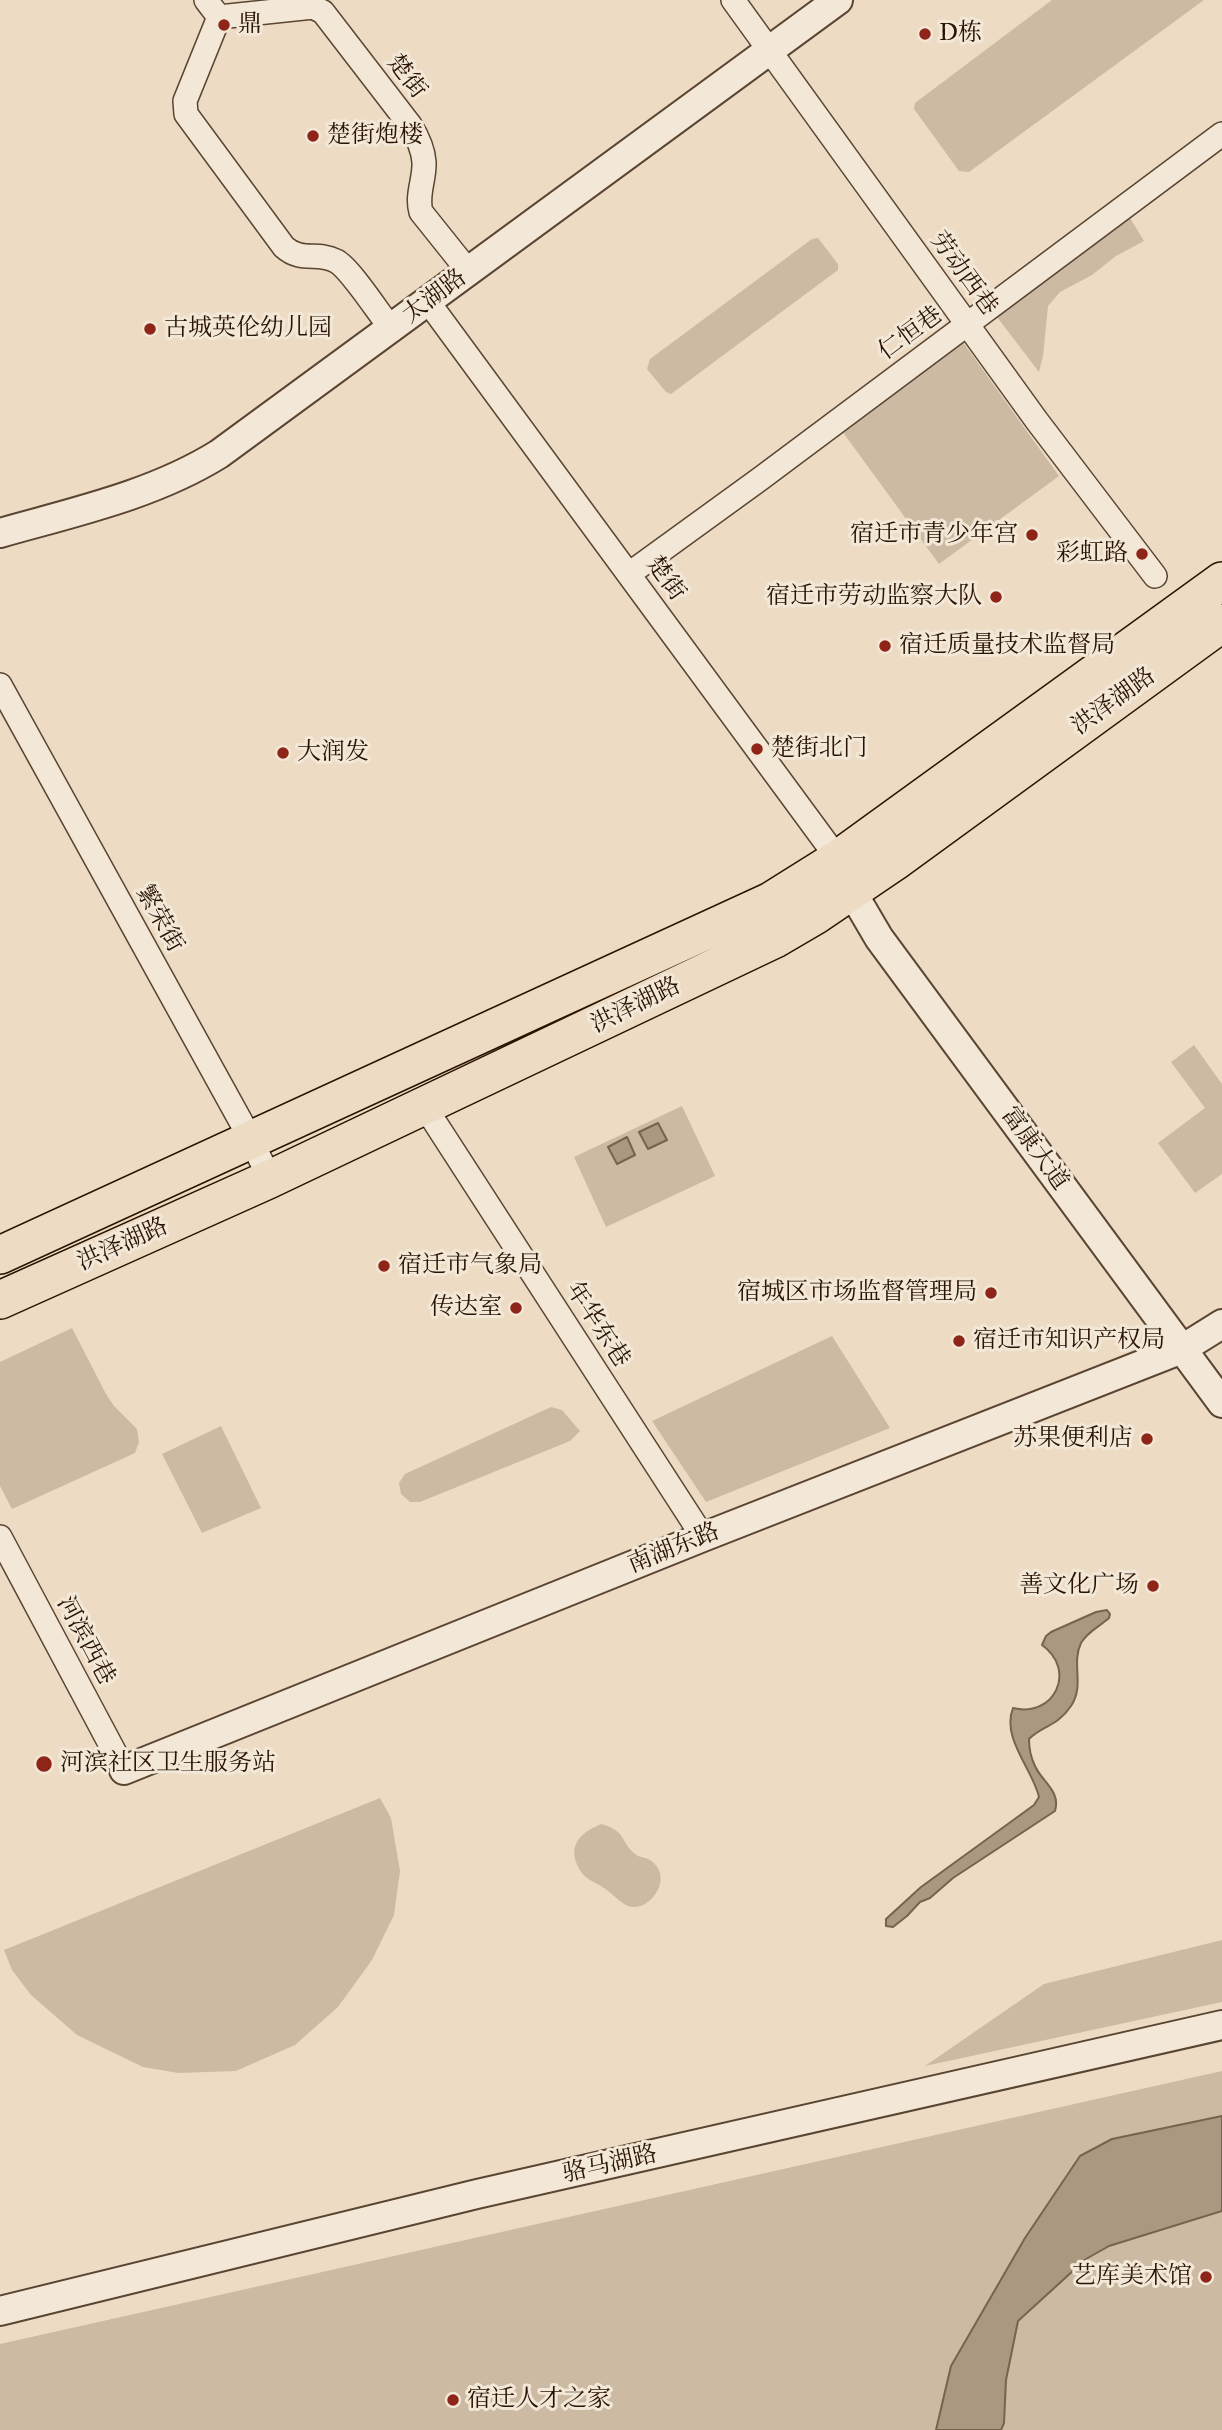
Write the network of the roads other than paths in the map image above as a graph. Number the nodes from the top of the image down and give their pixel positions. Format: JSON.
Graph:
{"nodes":[{"id":1,"x":733,"y":0,"type":"edge"},
{"id":2,"x":838,"y":0,"type":"edge"},
{"id":3,"x":212,"y":9,"type":"edge"},
{"id":4,"x":768,"y":50,"type":"junction"},
{"id":5,"x":1222,"y":134,"type":"edge"},
{"id":6,"x":469,"y":272,"type":"junction"},
{"id":7,"x":429,"y":303,"type":"junction"},
{"id":8,"x":968,"y":325,"type":"junction"},
{"id":9,"x":392,"y":330,"type":"junction"},
{"id":10,"x":0,"y":533,"type":"edge"},
{"id":11,"x":629,"y":574,"type":"junction"},
{"id":12,"x":1154,"y":576,"type":"dead end"},
{"id":13,"x":1222,"y":581,"type":"edge"},
{"id":14,"x":1222,"y":623,"type":"edge"},
{"id":15,"x":0,"y":685,"type":"edge"},
{"id":16,"x":845,"y":875,"type":"junction"},
{"id":17,"x":425,"y":1107,"type":"junction"},
{"id":18,"x":250,"y":1138,"type":"junction"},
{"id":19,"x":270,"y":1180,"type":"junction"},
{"id":20,"x":0,"y":1255,"type":"edge"},
{"id":21,"x":0,"y":1300,"type":"edge"},
{"id":22,"x":1222,"y":1324,"type":"edge"},
{"id":23,"x":1182,"y":1349,"type":"junction"},
{"id":24,"x":1222,"y":1403,"type":"edge"},
{"id":25,"x":0,"y":1537,"type":"edge"},
{"id":26,"x":703,"y":1537,"type":"junction"},
{"id":27,"x":124,"y":1770,"type":"joint"},
{"id":28,"x":1222,"y":2025,"type":"edge"},
{"id":29,"x":0,"y":2311,"type":"edge"}],
"edges":[{"from":1,"to":4,"type":"street","name":"劳动西巷"},
{"from":2,"to":4,"type":"street","name":"太湖路"},
{"from":3,"to":6,"type":"street","name":"楚街"},
{"from":3,"to":9,"type":"street","name":"楚街"},
{"from":4,"to":6,"type":"street","name":"太湖路"},
{"from":4,"to":8,"type":"street","name":"劳动西巷"},
{"from":5,"to":8,"type":"street","name":"仁恒巷"},
{"from":6,"to":7,"type":"street","name":"太湖路"},
{"from":7,"to":9,"type":"street","name":"太湖路"},
{"from":7,"to":11,"type":"street","name":"楚街"},
{"from":8,"to":11,"type":"street","name":"仁恒巷"},
{"from":8,"to":12,"type":"street","name":"劳动西巷"},
{"from":9,"to":10,"type":"street","name":"太湖路"},
{"from":11,"to":16,"type":"street","name":"楚街"},
{"from":13,"to":16,"type":"main road","name":"洪泽湖路"},
{"from":14,"to":16,"type":"main road","name":"洪泽湖路"},
{"from":15,"to":18,"type":"street","name":"繁荣街"},
{"from":16,"to":17,"type":"main road","name":"洪泽湖路"},
{"from":16,"to":18,"type":"main road","name":"洪泽湖路"},
{"from":16,"to":23,"type":"street","name":"富康大道"},
{"from":17,"to":19,"type":"main road","name":"洪泽湖路"},
{"from":17,"to":26,"type":"street","name":"年华东巷"},
{"from":18,"to":19,"type":"street","name":"繁荣街"},
{"from":18,"to":20,"type":"main road","name":"洪泽湖路"},
{"from":19,"to":21,"type":"main road","name":"洪泽湖路"},
{"from":22,"to":23,"type":"street","name":"南湖东路"},
{"from":23,"to":24,"type":"street","name":"富康大道"},
{"from":23,"to":26,"type":"street","name":"南湖东路"},
{"from":25,"to":27,"type":"street","name":"河滨西巷"},
{"from":26,"to":27,"type":"street","name":"南湖东路"},
{"from":28,"to":29,"type":"street","name":"骆马湖路"}]}
